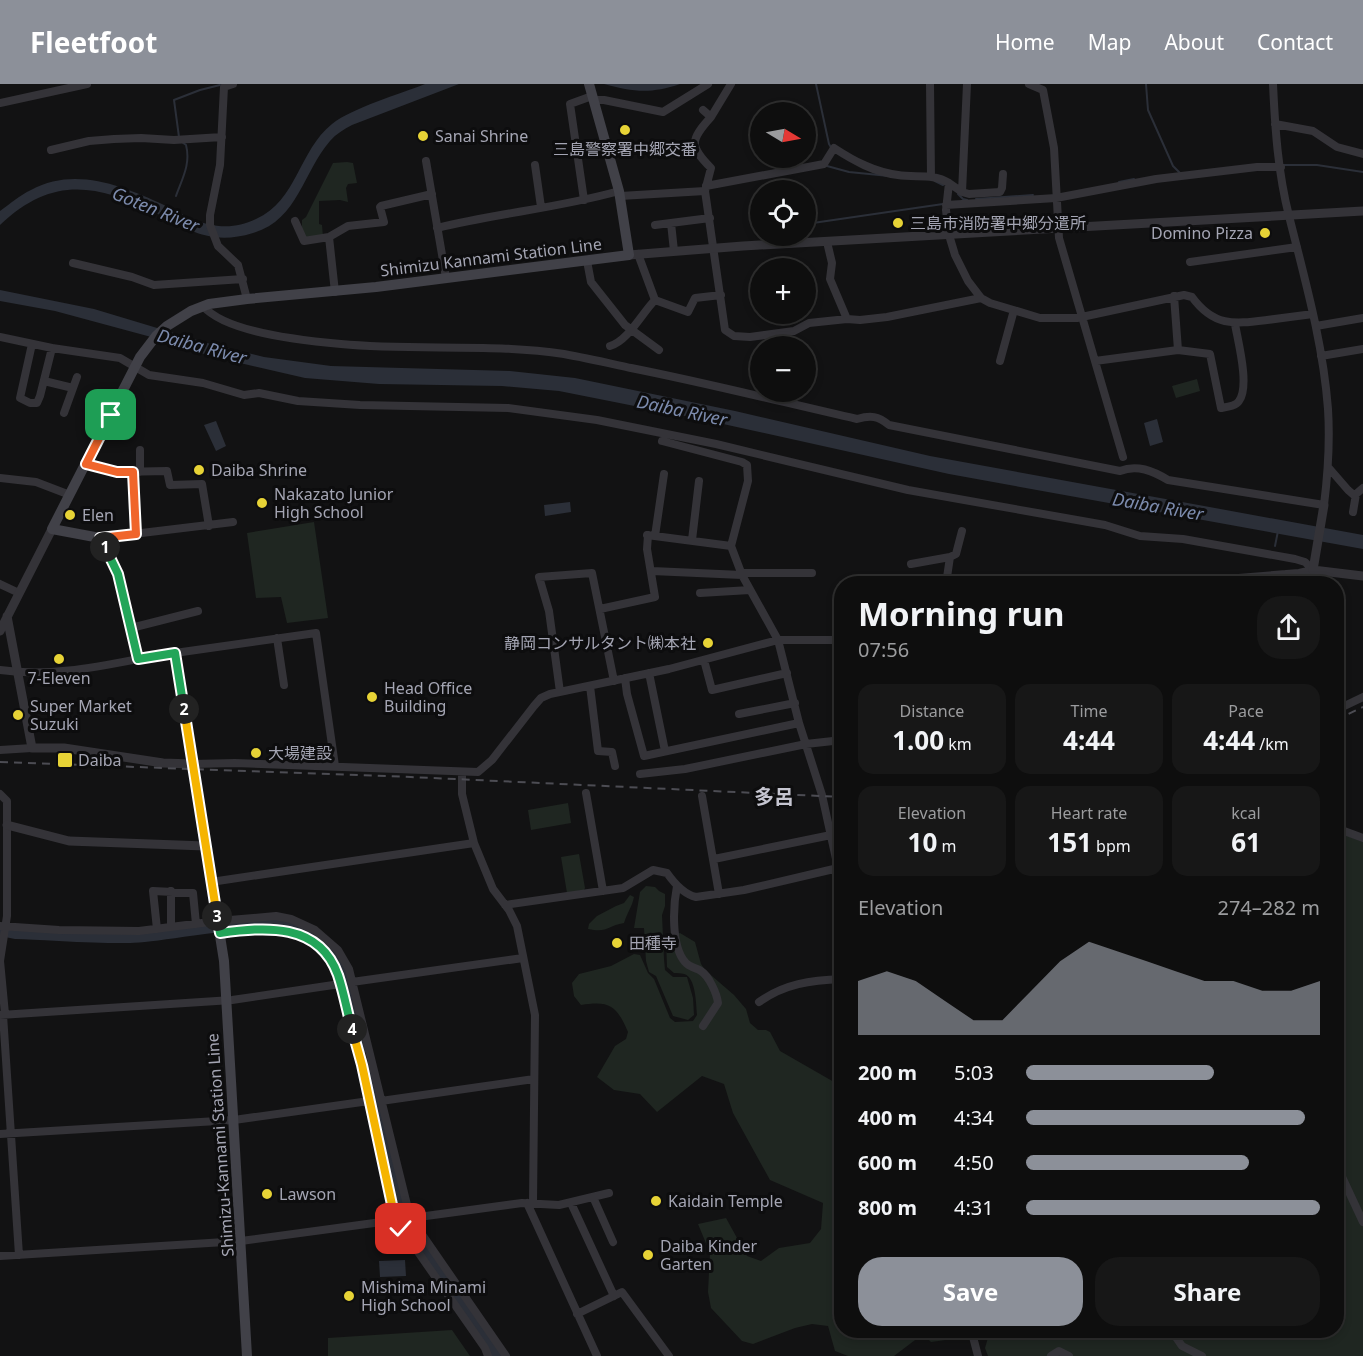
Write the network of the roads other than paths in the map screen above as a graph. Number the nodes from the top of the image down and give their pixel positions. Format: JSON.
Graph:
{"nodes":[{"id":1,"x":87,"y":84,"type":"edge"},
{"id":2,"x":233,"y":84,"type":"edge"},
{"id":3,"x":708,"y":84,"type":"edge"},
{"id":4,"x":731,"y":84,"type":"edge"},
{"id":5,"x":930,"y":84,"type":"edge"},
{"id":6,"x":967,"y":84,"type":"edge"},
{"id":7,"x":1029,"y":84,"type":"edge"},
{"id":8,"x":1273,"y":84,"type":"edge"},
{"id":9,"x":72,"y":86,"type":"edge"},
{"id":10,"x":224,"y":86,"type":"edge"},
{"id":11,"x":591,"y":93,"type":"edge"},
{"id":12,"x":0,"y":103,"type":"edge"},
{"id":13,"x":703,"y":110,"type":"dead end"},
{"id":14,"x":711,"y":117,"type":"junction"},
{"id":15,"x":1275,"y":123,"type":"junction"},
{"id":16,"x":222,"y":137,"type":"junction"},
{"id":17,"x":51,"y":150,"type":"dead end"},
{"id":18,"x":1363,"y":154,"type":"edge"},
{"id":19,"x":426,"y":161,"type":"dead end"},
{"id":20,"x":535,"y":165,"type":"dead end"},
{"id":21,"x":1281,"y":167,"type":"junction"},
{"id":22,"x":1003,"y":174,"type":"dead end"},
{"id":23,"x":931,"y":177,"type":"junction"},
{"id":24,"x":949,"y":183,"type":"junction"},
{"id":25,"x":706,"y":189,"type":"junction"},
{"id":26,"x":620,"y":193,"type":"junction"},
{"id":27,"x":432,"y":194,"type":"junction"},
{"id":28,"x":967,"y":198,"type":"junction"},
{"id":29,"x":1056,"y":198,"type":"junction"},
{"id":30,"x":584,"y":200,"type":"junction"},
{"id":31,"x":946,"y":205,"type":"junction"},
{"id":32,"x":541,"y":207,"type":"junction"},
{"id":33,"x":1363,"y":211,"type":"edge"},
{"id":34,"x":1288,"y":215,"type":"junction"},
{"id":35,"x":710,"y":218,"type":"junction"},
{"id":36,"x":294,"y":221,"type":"dead end"},
{"id":37,"x":671,"y":223,"type":"junction"},
{"id":38,"x":655,"y":225,"type":"dead end"},
{"id":39,"x":437,"y":228,"type":"junction"},
{"id":40,"x":1058,"y":229,"type":"junction"},
{"id":41,"x":949,"y":235,"type":"junction"},
{"id":42,"x":329,"y":237,"type":"junction"},
{"id":43,"x":827,"y":242,"type":"junction"},
{"id":44,"x":1297,"y":247,"type":"junction"},
{"id":45,"x":715,"y":248,"type":"junction"},
{"id":46,"x":674,"y":251,"type":"junction"},
{"id":47,"x":634,"y":255,"type":"junction"},
{"id":48,"x":587,"y":261,"type":"junction"},
{"id":49,"x":1190,"y":262,"type":"dead end"},
{"id":50,"x":74,"y":263,"type":"dead end"},
{"id":51,"x":446,"y":278,"type":"junction"},
{"id":52,"x":243,"y":279,"type":"junction"},
{"id":53,"x":335,"y":291,"type":"junction"},
{"id":54,"x":720,"y":295,"type":"junction"},
{"id":55,"x":1174,"y":296,"type":"junction"},
{"id":56,"x":247,"y":298,"type":"junction"},
{"id":57,"x":981,"y":298,"type":"junction"},
{"id":58,"x":655,"y":300,"type":"junction"},
{"id":59,"x":203,"y":306,"type":"junction"},
{"id":60,"x":1014,"y":310,"type":"junction"},
{"id":61,"x":1313,"y":314,"type":"junction"},
{"id":62,"x":1083,"y":317,"type":"junction"},
{"id":63,"x":1363,"y":318,"type":"edge"},
{"id":64,"x":847,"y":319,"type":"junction"},
{"id":65,"x":1235,"y":324,"type":"junction"},
{"id":66,"x":1316,"y":326,"type":"junction"},
{"id":67,"x":630,"y":329,"type":"junction"},
{"id":68,"x":0,"y":337,"type":"edge"},
{"id":69,"x":32,"y":344,"type":"junction"},
{"id":70,"x":610,"y":346,"type":"dead end"},
{"id":71,"x":52,"y":348,"type":"junction"},
{"id":72,"x":1363,"y":349,"type":"edge"},
{"id":73,"x":659,"y":350,"type":"dead end"},
{"id":74,"x":1178,"y":350,"type":"junction"},
{"id":75,"x":1322,"y":356,"type":"junction"},
{"id":76,"x":138,"y":361,"type":"junction"},
{"id":77,"x":1000,"y":361,"type":"dead end"},
{"id":78,"x":1095,"y":361,"type":"junction"},
{"id":79,"x":76,"y":377,"type":"dead end"},
{"id":80,"x":44,"y":381,"type":"junction"},
{"id":81,"x":73,"y":388,"type":"junction"},
{"id":82,"x":64,"y":412,"type":"dead end"},
{"id":83,"x":662,"y":441,"type":"dead end"},
{"id":84,"x":716,"y":444,"type":"junction"},
{"id":85,"x":140,"y":450,"type":"dead end"},
{"id":86,"x":713,"y":454,"type":"junction"},
{"id":87,"x":1123,"y":457,"type":"dead end"},
{"id":88,"x":86,"y":464,"type":"junction"},
{"id":89,"x":1329,"y":467,"type":"junction"},
{"id":90,"x":136,"y":472,"type":"junction"},
{"id":91,"x":663,"y":474,"type":"dead end"},
{"id":92,"x":0,"y":478,"type":"edge"},
{"id":93,"x":699,"y":481,"type":"dead end"},
{"id":94,"x":1363,"y":488,"type":"edge"},
{"id":95,"x":70,"y":495,"type":"junction"},
{"id":96,"x":1355,"y":496,"type":"junction"},
{"id":97,"x":1324,"y":507,"type":"junction"},
{"id":98,"x":1353,"y":512,"type":"dead end"},
{"id":99,"x":233,"y":522,"type":"dead end"},
{"id":100,"x":209,"y":526,"type":"junction"},
{"id":101,"x":52,"y":529,"type":"junction"},
{"id":102,"x":962,"y":531,"type":"dead end"},
{"id":103,"x":136,"y":534,"type":"junction"},
{"id":104,"x":650,"y":535,"type":"junction"},
{"id":105,"x":100,"y":538,"type":"junction"},
{"id":106,"x":692,"y":540,"type":"junction"},
{"id":107,"x":732,"y":546,"type":"junction"},
{"id":108,"x":950,"y":557,"type":"junction"},
{"id":109,"x":911,"y":564,"type":"dead end"},
{"id":110,"x":1314,"y":565,"type":"junction"},
{"id":111,"x":652,"y":571,"type":"junction"},
{"id":112,"x":812,"y":573,"type":"dead end"},
{"id":113,"x":742,"y":574,"type":"junction"},
{"id":114,"x":1286,"y":574,"type":"joint"},
{"id":115,"x":947,"y":576,"type":"edge"},
{"id":116,"x":1262,"y":576,"type":"edge"},
{"id":117,"x":1363,"y":576,"type":"edge"},
{"id":118,"x":0,"y":584,"type":"edge"},
{"id":119,"x":750,"y":590,"type":"junction"},
{"id":120,"x":19,"y":593,"type":"junction"},
{"id":121,"x":700,"y":593,"type":"dead end"},
{"id":122,"x":600,"y":609,"type":"junction"},
{"id":123,"x":198,"y":611,"type":"dead end"},
{"id":124,"x":7,"y":616,"type":"junction"},
{"id":125,"x":131,"y":628,"type":"junction"},
{"id":126,"x":0,"y":631,"type":"edge"},
{"id":127,"x":277,"y":638,"type":"junction"},
{"id":128,"x":778,"y":640,"type":"junction"},
{"id":129,"x":834,"y":640,"type":"edge"},
{"id":130,"x":175,"y":653,"type":"junction"},
{"id":131,"x":138,"y":659,"type":"junction"},
{"id":132,"x":704,"y":660,"type":"junction"},
{"id":133,"x":0,"y":670,"type":"edge"},
{"id":134,"x":19,"y":672,"type":"junction"},
{"id":135,"x":649,"y":673,"type":"junction"},
{"id":136,"x":787,"y":673,"type":"junction"},
{"id":137,"x":625,"y":678,"type":"junction"},
{"id":138,"x":614,"y":681,"type":"junction"},
{"id":139,"x":284,"y":685,"type":"dead end"},
{"id":140,"x":590,"y":686,"type":"junction"},
{"id":141,"x":560,"y":692,"type":"junction"},
{"id":142,"x":1363,"y":697,"type":"edge"},
{"id":143,"x":795,"y":703,"type":"junction"},
{"id":144,"x":1344,"y":706,"type":"edge"},
{"id":145,"x":739,"y":714,"type":"dead end"},
{"id":146,"x":799,"y":723,"type":"junction"},
{"id":147,"x":834,"y":741,"type":"edge"},
{"id":148,"x":806,"y":744,"type":"junction"},
{"id":149,"x":32,"y":748,"type":"junction"},
{"id":150,"x":0,"y":750,"type":"edge"},
{"id":151,"x":665,"y":751,"type":"junction"},
{"id":152,"x":192,"y":764,"type":"junction"},
{"id":153,"x":336,"y":766,"type":"junction"},
{"id":154,"x":615,"y":766,"type":"dead end"},
{"id":155,"x":462,"y":772,"type":"junction"},
{"id":156,"x":640,"y":774,"type":"dead end"},
{"id":157,"x":586,"y":793,"type":"dead end"},
{"id":158,"x":0,"y":794,"type":"edge"},
{"id":159,"x":702,"y":796,"type":"dead end"},
{"id":160,"x":3,"y":801,"type":"edge"},
{"id":161,"x":7,"y":825,"type":"junction"},
{"id":162,"x":1344,"y":831,"type":"edge"},
{"id":163,"x":831,"y":835,"type":"junction"},
{"id":164,"x":1363,"y":838,"type":"edge"},
{"id":165,"x":474,"y":843,"type":"junction"},
{"id":166,"x":205,"y":846,"type":"junction"},
{"id":167,"x":834,"y":849,"type":"edge"},
{"id":168,"x":714,"y":859,"type":"junction"},
{"id":169,"x":834,"y":869,"type":"edge"},
{"id":170,"x":211,"y":882,"type":"junction"},
{"id":171,"x":677,"y":886,"type":"junction"},
{"id":172,"x":171,"y":891,"type":"junction"},
{"id":173,"x":603,"y":891,"type":"junction"},
{"id":174,"x":718,"y":894,"type":"junction"},
{"id":175,"x":505,"y":905,"type":"junction"},
{"id":176,"x":273,"y":923,"type":"junction"},
{"id":177,"x":196,"y":924,"type":"junction"},
{"id":178,"x":3,"y":926,"type":"edge"},
{"id":179,"x":171,"y":927,"type":"junction"},
{"id":180,"x":219,"y":927,"type":"junction"},
{"id":181,"x":157,"y":929,"type":"junction"},
{"id":182,"x":523,"y":958,"type":"junction"},
{"id":183,"x":834,"y":979,"type":"edge"},
{"id":184,"x":352,"y":982,"type":"junction"},
{"id":185,"x":340,"y":984,"type":"junction"},
{"id":186,"x":226,"y":999,"type":"junction"},
{"id":187,"x":351,"y":1002,"type":"junction"},
{"id":188,"x":759,"y":1002,"type":"dead end"},
{"id":189,"x":3,"y":1014,"type":"edge"},
{"id":190,"x":354,"y":1016,"type":"junction"},
{"id":191,"x":704,"y":1026,"type":"dead end"},
{"id":192,"x":534,"y":1079,"type":"junction"},
{"id":193,"x":369,"y":1101,"type":"junction"},
{"id":194,"x":381,"y":1101,"type":"junction"},
{"id":195,"x":234,"y":1120,"type":"junction"},
{"id":196,"x":11,"y":1133,"type":"junction"},
{"id":197,"x":0,"y":1134,"type":"edge"},
{"id":198,"x":1344,"y":1181,"type":"edge"},
{"id":199,"x":609,"y":1193,"type":"dead end"},
{"id":200,"x":593,"y":1197,"type":"junction"},
{"id":201,"x":530,"y":1203,"type":"junction"},
{"id":202,"x":571,"y":1203,"type":"junction"},
{"id":203,"x":410,"y":1217,"type":"junction"},
{"id":204,"x":395,"y":1219,"type":"junction"},
{"id":205,"x":1363,"y":1222,"type":"edge"},
{"id":206,"x":241,"y":1241,"type":"junction"},
{"id":207,"x":613,"y":1242,"type":"dead end"},
{"id":208,"x":19,"y":1255,"type":"junction"},
{"id":209,"x":0,"y":1256,"type":"edge"},
{"id":210,"x":614,"y":1296,"type":"junction"},
{"id":211,"x":578,"y":1314,"type":"junction"},
{"id":212,"x":973,"y":1338,"type":"edge"},
{"id":213,"x":1176,"y":1338,"type":"edge"},
{"id":214,"x":488,"y":1355,"type":"edge"},
{"id":215,"x":248,"y":1356,"type":"edge"},
{"id":216,"x":506,"y":1356,"type":"edge"},
{"id":217,"x":597,"y":1356,"type":"edge"},
{"id":218,"x":669,"y":1356,"type":"edge"},
{"id":219,"x":978,"y":1356,"type":"edge"},
{"id":220,"x":1051,"y":1356,"type":"edge"},
{"id":221,"x":1069,"y":1356,"type":"edge"},
{"id":222,"x":1202,"y":1356,"type":"edge"}],
"edges":[{"from":1,"to":9,"type":"street"},
{"from":2,"to":10,"type":"street"},
{"from":3,"to":11,"type":"street"},
{"from":4,"to":14,"type":"street"},
{"from":5,"to":23,"type":"street"},
{"from":6,"to":28,"type":"street"},
{"from":7,"to":29,"type":"street"},
{"from":8,"to":15,"type":"street"},
{"from":9,"to":12,"type":"street"},
{"from":10,"to":16,"type":"street"},
{"from":11,"to":26,"type":"main road"},
{"from":11,"to":30,"type":"street"},
{"from":13,"to":14,"type":"street"},
{"from":14,"to":25,"type":"street"},
{"from":15,"to":18,"type":"street"},
{"from":15,"to":21,"type":"street"},
{"from":16,"to":17,"type":"street"},
{"from":16,"to":52,"type":"street"},
{"from":19,"to":27,"type":"street"},
{"from":20,"to":32,"type":"street"},
{"from":21,"to":29,"type":"street"},
{"from":21,"to":34,"type":"street"},
{"from":22,"to":28,"type":"street"},
{"from":23,"to":24,"type":"street"},
{"from":23,"to":25,"type":"street"},
{"from":24,"to":28,"type":"street"},
{"from":24,"to":31,"type":"street"},
{"from":25,"to":26,"type":"street"},
{"from":25,"to":35,"type":"street"},
{"from":26,"to":30,"type":"street"},
{"from":26,"to":47,"type":"main road"},
{"from":27,"to":39,"type":"street"},
{"from":27,"to":42,"type":"street"},
{"from":28,"to":29,"type":"street"},
{"from":28,"to":31,"type":"street"},
{"from":29,"to":40,"type":"street"},
{"from":30,"to":32,"type":"street"},
{"from":31,"to":41,"type":"street"},
{"from":32,"to":39,"type":"street"},
{"from":33,"to":34,"type":"street"},
{"from":34,"to":40,"type":"street"},
{"from":34,"to":44,"type":"street"},
{"from":35,"to":37,"type":"street"},
{"from":35,"to":45,"type":"street"},
{"from":36,"to":42,"type":"street"},
{"from":37,"to":38,"type":"street"},
{"from":37,"to":46,"type":"street"},
{"from":39,"to":51,"type":"street"},
{"from":40,"to":41,"type":"street"},
{"from":40,"to":62,"type":"street"},
{"from":41,"to":43,"type":"street"},
{"from":41,"to":57,"type":"street"},
{"from":42,"to":53,"type":"street"},
{"from":43,"to":45,"type":"street"},
{"from":43,"to":64,"type":"street"},
{"from":44,"to":49,"type":"street"},
{"from":44,"to":61,"type":"street"},
{"from":45,"to":46,"type":"street"},
{"from":45,"to":54,"type":"street"},
{"from":46,"to":47,"type":"street"},
{"from":47,"to":48,"type":"main road","name":"Shimizu Kannami Station Line"},
{"from":47,"to":58,"type":"street"},
{"from":48,"to":51,"type":"main road","name":"Shimizu Kannami Station Line"},
{"from":48,"to":67,"type":"street"},
{"from":50,"to":52,"type":"street"},
{"from":51,"to":53,"type":"main road","name":"Shimizu Kannami Station Line"},
{"from":52,"to":56,"type":"street"},
{"from":53,"to":56,"type":"main road","name":"Shimizu Kannami Station Line"},
{"from":54,"to":58,"type":"street"},
{"from":54,"to":64,"type":"street"},
{"from":55,"to":62,"type":"street"},
{"from":55,"to":65,"type":"street"},
{"from":55,"to":74,"type":"street"},
{"from":56,"to":59,"type":"main road","name":"Shimizu Kannami Station Line"},
{"from":57,"to":60,"type":"street"},
{"from":57,"to":64,"type":"street"},
{"from":58,"to":67,"type":"street"},
{"from":59,"to":76,"type":"main road","name":"Shimizu Kannami Station Line"},
{"from":59,"to":97,"type":"street"},
{"from":60,"to":62,"type":"street"},
{"from":60,"to":77,"type":"street"},
{"from":61,"to":65,"type":"street"},
{"from":61,"to":66,"type":"street"},
{"from":62,"to":78,"type":"street"},
{"from":63,"to":66,"type":"street"},
{"from":65,"to":74,"type":"street"},
{"from":66,"to":75,"type":"street"},
{"from":67,"to":70,"type":"street"},
{"from":67,"to":73,"type":"street"},
{"from":68,"to":69,"type":"street"},
{"from":69,"to":71,"type":"street"},
{"from":69,"to":80,"type":"street"},
{"from":71,"to":76,"type":"street"},
{"from":71,"to":80,"type":"street"},
{"from":72,"to":75,"type":"street"},
{"from":74,"to":78,"type":"street"},
{"from":75,"to":89,"type":"street"},
{"from":76,"to":84,"type":"street"},
{"from":76,"to":88,"type":"main road"},
{"from":78,"to":87,"type":"street"},
{"from":79,"to":81,"type":"street"},
{"from":80,"to":81,"type":"street"},
{"from":81,"to":82,"type":"street"},
{"from":83,"to":86,"type":"street"},
{"from":84,"to":86,"type":"street"},
{"from":84,"to":110,"type":"street"},
{"from":85,"to":90,"type":"street"},
{"from":86,"to":107,"type":"street"},
{"from":88,"to":90,"type":"street"},
{"from":88,"to":95,"type":"main road"},
{"from":89,"to":96,"type":"street"},
{"from":89,"to":97,"type":"street"},
{"from":90,"to":100,"type":"street"},
{"from":90,"to":103,"type":"street"},
{"from":91,"to":104,"type":"street"},
{"from":92,"to":95,"type":"street"},
{"from":93,"to":106,"type":"street"},
{"from":94,"to":96,"type":"street"},
{"from":95,"to":101,"type":"main road"},
{"from":96,"to":98,"type":"street"},
{"from":97,"to":110,"type":"street"},
{"from":99,"to":100,"type":"street"},
{"from":100,"to":103,"type":"street"},
{"from":101,"to":105,"type":"main road"},
{"from":101,"to":120,"type":"street"},
{"from":102,"to":108,"type":"street"},
{"from":103,"to":105,"type":"street"},
{"from":104,"to":106,"type":"street"},
{"from":104,"to":111,"type":"street"},
{"from":105,"to":125,"type":"main road"},
{"from":106,"to":107,"type":"street"},
{"from":107,"to":113,"type":"street"},
{"from":108,"to":109,"type":"street"},
{"from":108,"to":115,"type":"street"},
{"from":110,"to":114,"type":"street"},
{"from":110,"to":117,"type":"street"},
{"from":111,"to":113,"type":"street"},
{"from":111,"to":122,"type":"street"},
{"from":112,"to":113,"type":"street"},
{"from":113,"to":119,"type":"street"},
{"from":114,"to":116,"type":"street"},
{"from":118,"to":120,"type":"street"},
{"from":119,"to":121,"type":"street"},
{"from":119,"to":128,"type":"street"},
{"from":120,"to":124,"type":"street"},
{"from":122,"to":138,"type":"street"},
{"from":122,"to":141,"type":"street"},
{"from":123,"to":125,"type":"street"},
{"from":124,"to":126,"type":"street"},
{"from":124,"to":134,"type":"street"},
{"from":125,"to":131,"type":"main road"},
{"from":127,"to":130,"type":"street"},
{"from":127,"to":139,"type":"street"},
{"from":127,"to":153,"type":"street"},
{"from":128,"to":129,"type":"street"},
{"from":128,"to":132,"type":"street"},
{"from":128,"to":136,"type":"street"},
{"from":130,"to":131,"type":"main road"},
{"from":130,"to":152,"type":"main road","name":"Shimizu-Kannami Station Line"},
{"from":131,"to":134,"type":"street"},
{"from":132,"to":135,"type":"street"},
{"from":132,"to":136,"type":"street"},
{"from":133,"to":134,"type":"street"},
{"from":134,"to":149,"type":"street"},
{"from":135,"to":137,"type":"street"},
{"from":135,"to":151,"type":"street"},
{"from":136,"to":143,"type":"street"},
{"from":137,"to":138,"type":"street"},
{"from":137,"to":151,"type":"street"},
{"from":138,"to":140,"type":"street"},
{"from":140,"to":141,"type":"street"},
{"from":140,"to":154,"type":"street"},
{"from":141,"to":155,"type":"street"},
{"from":142,"to":144,"type":"street"},
{"from":143,"to":145,"type":"street"},
{"from":143,"to":146,"type":"street"},
{"from":146,"to":148,"type":"street"},
{"from":146,"to":151,"type":"street"},
{"from":147,"to":148,"type":"street"},
{"from":148,"to":156,"type":"street"},
{"from":148,"to":163,"type":"street"},
{"from":149,"to":150,"type":"street"},
{"from":149,"to":152,"type":"street"},
{"from":152,"to":153,"type":"street"},
{"from":152,"to":166,"type":"main road","name":"Shimizu-Kannami Station Line"},
{"from":153,"to":155,"type":"street"},
{"from":155,"to":165,"type":"street"},
{"from":157,"to":173,"type":"street"},
{"from":158,"to":160,"type":"street"},
{"from":159,"to":168,"type":"street"},
{"from":160,"to":161,"type":"street"},
{"from":161,"to":166,"type":"street"},
{"from":161,"to":178,"type":"street"},
{"from":162,"to":164,"type":"street"},
{"from":163,"to":167,"type":"street"},
{"from":163,"to":168,"type":"street"},
{"from":165,"to":170,"type":"street"},
{"from":165,"to":175,"type":"street"},
{"from":166,"to":170,"type":"main road","name":"Shimizu-Kannami Station Line"},
{"from":168,"to":174,"type":"street"},
{"from":169,"to":174,"type":"street"},
{"from":170,"to":180,"type":"main road","name":"Shimizu-Kannami Station Line"},
{"from":171,"to":173,"type":"street"},
{"from":171,"to":174,"type":"street"},
{"from":171,"to":191,"type":"street"},
{"from":172,"to":177,"type":"street"},
{"from":172,"to":179,"type":"street"},
{"from":172,"to":181,"type":"street"},
{"from":173,"to":175,"type":"street"},
{"from":175,"to":182,"type":"street"},
{"from":176,"to":180,"type":"street"},
{"from":176,"to":180,"type":"street"},
{"from":176,"to":184,"type":"street"},
{"from":176,"to":185,"type":"street"},
{"from":177,"to":179,"type":"street"},
{"from":177,"to":180,"type":"street"},
{"from":178,"to":181,"type":"street"},
{"from":178,"to":189,"type":"street"},
{"from":179,"to":181,"type":"street"},
{"from":180,"to":186,"type":"main road","name":"Shimizu-Kannami Station Line"},
{"from":182,"to":184,"type":"street"},
{"from":182,"to":192,"type":"street"},
{"from":183,"to":188,"type":"street"},
{"from":184,"to":187,"type":"street"},
{"from":185,"to":186,"type":"street"},
{"from":185,"to":187,"type":"street"},
{"from":186,"to":189,"type":"street"},
{"from":186,"to":195,"type":"main road","name":"Shimizu-Kannami Station Line"},
{"from":187,"to":190,"type":"street"},
{"from":189,"to":196,"type":"street"},
{"from":190,"to":193,"type":"street"},
{"from":190,"to":194,"type":"street"},
{"from":192,"to":194,"type":"street"},
{"from":192,"to":201,"type":"street"},
{"from":193,"to":195,"type":"street"},
{"from":193,"to":204,"type":"street"},
{"from":194,"to":203,"type":"street"},
{"from":195,"to":196,"type":"street"},
{"from":195,"to":206,"type":"main road","name":"Shimizu-Kannami Station Line"},
{"from":196,"to":197,"type":"street"},
{"from":196,"to":208,"type":"street"},
{"from":198,"to":205,"type":"street"},
{"from":199,"to":200,"type":"street"},
{"from":200,"to":202,"type":"street"},
{"from":200,"to":207,"type":"street"},
{"from":201,"to":202,"type":"street"},
{"from":201,"to":203,"type":"street"},
{"from":201,"to":211,"type":"street"},
{"from":202,"to":210,"type":"street"},
{"from":203,"to":204,"type":"street"},
{"from":203,"to":216,"type":"street"},
{"from":204,"to":206,"type":"street"},
{"from":204,"to":214,"type":"street"},
{"from":206,"to":208,"type":"street"},
{"from":206,"to":215,"type":"main road","name":"Shimizu-Kannami Station Line"},
{"from":208,"to":209,"type":"street"},
{"from":210,"to":211,"type":"street"},
{"from":210,"to":218,"type":"street"},
{"from":211,"to":217,"type":"street"},
{"from":212,"to":219,"type":"street"},
{"from":213,"to":222,"type":"street"},
{"from":220,"to":221,"type":"street"}]}
